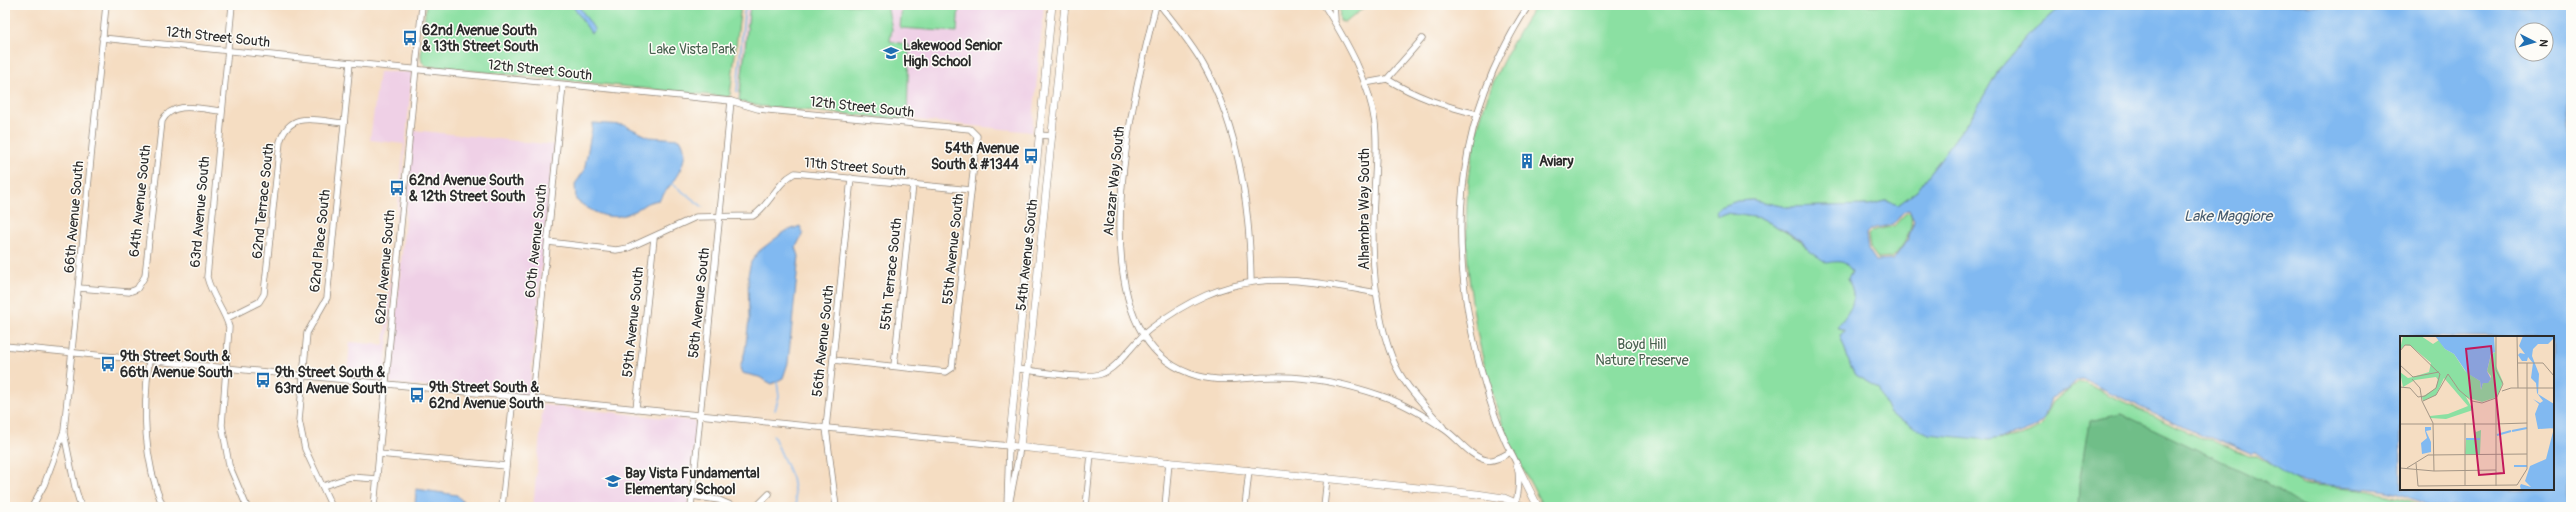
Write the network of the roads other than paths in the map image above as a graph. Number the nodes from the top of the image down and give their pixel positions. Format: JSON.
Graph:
{"nodes":[{"id":1,"x":106,"y":5,"type":"edge"},
{"id":2,"x":232,"y":5,"type":"edge"},
{"id":3,"x":422,"y":5,"type":"edge"},
{"id":4,"x":1052,"y":5,"type":"edge"},
{"id":5,"x":1065,"y":5,"type":"edge"},
{"id":6,"x":1156,"y":5,"type":"edge"},
{"id":7,"x":1160,"y":5,"type":"edge"},
{"id":8,"x":1324,"y":5,"type":"edge"},
{"id":9,"x":1334,"y":5,"type":"edge"},
{"id":10,"x":1529,"y":5,"type":"edge"},
{"id":11,"x":1336,"y":24,"type":"junction"},
{"id":12,"x":102,"y":38,"type":"junction"},
{"id":13,"x":1422,"y":39,"type":"dead end"},
{"id":14,"x":228,"y":50,"type":"junction"},
{"id":15,"x":350,"y":63,"type":"junction"},
{"id":16,"x":416,"y":70,"type":"junction"},
{"id":17,"x":1387,"y":79,"type":"junction"},
{"id":18,"x":1365,"y":83,"type":"junction"},
{"id":19,"x":563,"y":85,"type":"junction"},
{"id":20,"x":731,"y":101,"type":"junction"},
{"id":21,"x":221,"y":111,"type":"junction"},
{"id":22,"x":1477,"y":114,"type":"junction"},
{"id":23,"x":344,"y":123,"type":"junction"},
{"id":24,"x":975,"y":132,"type":"joint"},
{"id":25,"x":1039,"y":135,"type":"junction"},
{"id":26,"x":1052,"y":136,"type":"junction"},
{"id":27,"x":851,"y":178,"type":"junction"},
{"id":28,"x":913,"y":184,"type":"junction"},
{"id":29,"x":971,"y":190,"type":"junction"},
{"id":30,"x":720,"y":216,"type":"junction"},
{"id":31,"x":654,"y":238,"type":"junction"},
{"id":32,"x":548,"y":242,"type":"junction"},
{"id":33,"x":1250,"y":282,"type":"junction"},
{"id":34,"x":80,"y":288,"type":"junction"},
{"id":35,"x":1377,"y":293,"type":"junction"},
{"id":36,"x":227,"y":318,"type":"junction"},
{"id":37,"x":1143,"y":334,"type":"junction"},
{"id":38,"x":5,"y":346,"type":"edge"},
{"id":39,"x":73,"y":353,"type":"junction"},
{"id":40,"x":149,"y":360,"type":"junction"},
{"id":41,"x":833,"y":360,"type":"junction"},
{"id":42,"x":894,"y":366,"type":"junction"},
{"id":43,"x":226,"y":368,"type":"junction"},
{"id":44,"x":1017,"y":369,"type":"junction"},
{"id":45,"x":1028,"y":370,"type":"junction"},
{"id":46,"x":303,"y":376,"type":"junction"},
{"id":47,"x":386,"y":386,"type":"junction"},
{"id":48,"x":513,"y":397,"type":"junction"},
{"id":49,"x":532,"y":399,"type":"junction"},
{"id":50,"x":636,"y":409,"type":"junction"},
{"id":51,"x":700,"y":415,"type":"junction"},
{"id":52,"x":826,"y":428,"type":"junction"},
{"id":53,"x":1445,"y":429,"type":"junction"},
{"id":54,"x":64,"y":431,"type":"junction"},
{"id":55,"x":1009,"y":446,"type":"junction"},
{"id":56,"x":1020,"y":448,"type":"junction"},
{"id":57,"x":1510,"y":452,"type":"junction"},
{"id":58,"x":379,"y":454,"type":"junction"},
{"id":59,"x":1091,"y":454,"type":"junction"},
{"id":60,"x":1169,"y":462,"type":"junction"},
{"id":61,"x":1517,"y":465,"type":"junction"},
{"id":62,"x":506,"y":466,"type":"junction"},
{"id":63,"x":1249,"y":470,"type":"junction"},
{"id":64,"x":1327,"y":478,"type":"junction"},
{"id":65,"x":377,"y":479,"type":"junction"},
{"id":66,"x":323,"y":486,"type":"junction"},
{"id":67,"x":768,"y":494,"type":"dead end"},
{"id":68,"x":692,"y":496,"type":"junction"},
{"id":69,"x":1516,"y":504,"type":"edge"},
{"id":70,"x":32,"y":507,"type":"edge"},
{"id":71,"x":81,"y":507,"type":"edge"},
{"id":72,"x":163,"y":507,"type":"edge"},
{"id":73,"x":247,"y":507,"type":"edge"},
{"id":74,"x":332,"y":507,"type":"edge"},
{"id":75,"x":374,"y":507,"type":"edge"},
{"id":76,"x":502,"y":507,"type":"edge"},
{"id":77,"x":691,"y":507,"type":"edge"},
{"id":78,"x":735,"y":507,"type":"edge"},
{"id":79,"x":756,"y":507,"type":"edge"},
{"id":80,"x":836,"y":507,"type":"edge"},
{"id":81,"x":1008,"y":507,"type":"edge"},
{"id":82,"x":1086,"y":507,"type":"edge"},
{"id":83,"x":1165,"y":507,"type":"edge"},
{"id":84,"x":1245,"y":507,"type":"edge"},
{"id":85,"x":1324,"y":507,"type":"edge"},
{"id":86,"x":1525,"y":507,"type":"edge"},
{"id":87,"x":1538,"y":507,"type":"edge"}],
"edges":[{"from":1,"to":12,"type":"street","name":"66th Avenue South"},
{"from":2,"to":14,"type":"street","name":"63rd Avenue South"},
{"from":3,"to":16,"type":"street","name":"62nd Avenue South"},
{"from":4,"to":25,"type":"main road","name":"54th Avenue South"},
{"from":5,"to":26,"type":"main road","name":"54th Avenue South"},
{"from":6,"to":37,"type":"street","name":"Alcazar Way South"},
{"from":7,"to":33,"type":"street"},
{"from":8,"to":11,"type":"street","name":"Alhambra Way South"},
{"from":9,"to":11,"type":"street"},
{"from":10,"to":22,"type":"street"},
{"from":11,"to":18,"type":"street","name":"Alhambra Way South"},
{"from":12,"to":14,"type":"street","name":"12th Street South"},
{"from":12,"to":34,"type":"street","name":"66th Avenue South"},
{"from":13,"to":17,"type":"street"},
{"from":14,"to":15,"type":"street","name":"12th Street South"},
{"from":14,"to":21,"type":"street","name":"63rd Avenue South"},
{"from":15,"to":16,"type":"street","name":"12th Street South"},
{"from":15,"to":23,"type":"street","name":"62nd Place South"},
{"from":16,"to":19,"type":"street","name":"12th Street South"},
{"from":16,"to":47,"type":"street","name":"62nd Avenue South"},
{"from":17,"to":18,"type":"street"},
{"from":17,"to":22,"type":"street"},
{"from":18,"to":35,"type":"street","name":"Alhambra Way South"},
{"from":19,"to":20,"type":"street","name":"12th Street South"},
{"from":19,"to":32,"type":"street","name":"60th Avenue South"},
{"from":20,"to":24,"type":"street","name":"12th Street South"},
{"from":20,"to":30,"type":"street","name":"58th Avenue South"},
{"from":21,"to":34,"type":"street","name":"64th Avenue South"},
{"from":21,"to":36,"type":"street","name":"63rd Avenue South"},
{"from":22,"to":57,"type":"street"},
{"from":23,"to":36,"type":"street","name":"62nd Terrace South"},
{"from":23,"to":46,"type":"street","name":"62nd Place South"},
{"from":24,"to":29,"type":"street","name":"55th Avenue South"},
{"from":25,"to":26,"type":"street"},
{"from":25,"to":44,"type":"main road","name":"54th Avenue South"},
{"from":26,"to":45,"type":"main road","name":"54th Avenue South"},
{"from":27,"to":28,"type":"street","name":"11th Street South"},
{"from":27,"to":30,"type":"street","name":"11th Street South"},
{"from":27,"to":41,"type":"street","name":"56th Avenue South"},
{"from":28,"to":29,"type":"street","name":"11th Street South"},
{"from":28,"to":42,"type":"street","name":"55th Terrace South"},
{"from":29,"to":42,"type":"street","name":"55th Avenue South"},
{"from":30,"to":31,"type":"street","name":"11th Street South"},
{"from":30,"to":51,"type":"street","name":"58th Avenue South"},
{"from":31,"to":32,"type":"street","name":"11th Street South"},
{"from":31,"to":50,"type":"street","name":"59th Avenue South"},
{"from":32,"to":49,"type":"street","name":"60th Avenue South"},
{"from":33,"to":35,"type":"street"},
{"from":33,"to":37,"type":"street"},
{"from":34,"to":39,"type":"street","name":"66th Avenue South"},
{"from":35,"to":53,"type":"street","name":"Alhambra Way South"},
{"from":36,"to":43,"type":"street","name":"63rd Avenue South"},
{"from":37,"to":45,"type":"street"},
{"from":37,"to":53,"type":"street","name":"Alcazar Way South"},
{"from":38,"to":39,"type":"street"},
{"from":39,"to":40,"type":"street"},
{"from":39,"to":54,"type":"street","name":"66th Avenue South"},
{"from":40,"to":43,"type":"street"},
{"from":40,"to":72,"type":"street"},
{"from":41,"to":42,"type":"street"},
{"from":41,"to":52,"type":"street","name":"56th Avenue South"},
{"from":43,"to":46,"type":"street"},
{"from":43,"to":73,"type":"street","name":"63rd Avenue South"},
{"from":44,"to":45,"type":"street"},
{"from":44,"to":55,"type":"main road","name":"54th Avenue South"},
{"from":45,"to":56,"type":"main road","name":"54th Avenue South"},
{"from":46,"to":47,"type":"street"},
{"from":46,"to":66,"type":"street","name":"62nd Place South"},
{"from":47,"to":48,"type":"street"},
{"from":47,"to":58,"type":"street","name":"62nd Avenue South"},
{"from":48,"to":49,"type":"street"},
{"from":48,"to":62,"type":"street"},
{"from":49,"to":50,"type":"street"},
{"from":50,"to":51,"type":"street"},
{"from":51,"to":52,"type":"street"},
{"from":51,"to":68,"type":"street","name":"58th Avenue South"},
{"from":52,"to":55,"type":"street"},
{"from":52,"to":80,"type":"street","name":"56th Avenue South"},
{"from":53,"to":57,"type":"street","name":"Alcazar Way South"},
{"from":54,"to":70,"type":"street"},
{"from":54,"to":71,"type":"street"},
{"from":55,"to":56,"type":"main road"},
{"from":55,"to":81,"type":"street","name":"54th Avenue South"},
{"from":56,"to":59,"type":"main road"},
{"from":56,"to":81,"type":"street","name":"54th Avenue South"},
{"from":57,"to":61,"type":"street"},
{"from":58,"to":62,"type":"street"},
{"from":58,"to":65,"type":"street","name":"62nd Avenue South"},
{"from":59,"to":60,"type":"main road"},
{"from":59,"to":82,"type":"street"},
{"from":60,"to":63,"type":"main road"},
{"from":60,"to":83,"type":"street"},
{"from":61,"to":69,"type":"street"},
{"from":61,"to":87,"type":"main road"},
{"from":62,"to":76,"type":"street"},
{"from":63,"to":64,"type":"main road"},
{"from":63,"to":84,"type":"street"},
{"from":64,"to":69,"type":"main road"},
{"from":64,"to":85,"type":"street"},
{"from":65,"to":66,"type":"street"},
{"from":65,"to":75,"type":"street","name":"62nd Avenue South"},
{"from":66,"to":74,"type":"street","name":"62nd Place South"},
{"from":67,"to":79,"type":"street"},
{"from":68,"to":77,"type":"street","name":"58th Avenue South"},
{"from":68,"to":78,"type":"street"},
{"from":69,"to":86,"type":"main road"}]}
